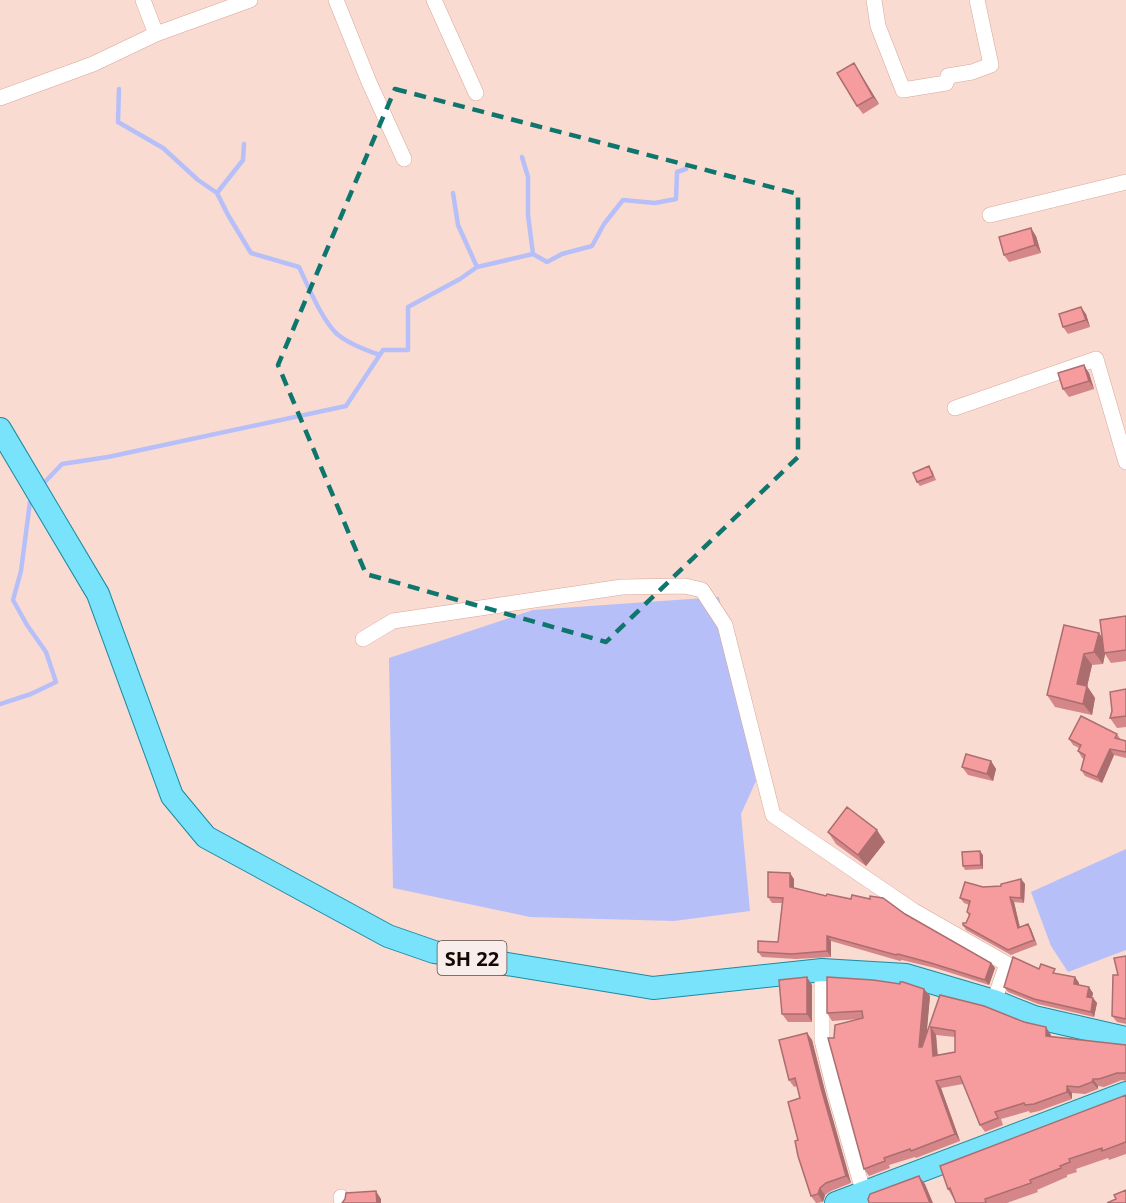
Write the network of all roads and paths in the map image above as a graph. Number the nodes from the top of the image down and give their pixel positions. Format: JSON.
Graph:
{"nodes":[{"id":1,"x":142,"y":0,"type":"edge"},
{"id":2,"x":336,"y":0,"type":"edge"},
{"id":3,"x":434,"y":0,"type":"edge"},
{"id":4,"x":874,"y":0,"type":"edge"},
{"id":5,"x":977,"y":0,"type":"edge"},
{"id":6,"x":243,"y":1,"type":"edge"},
{"id":7,"x":156,"y":34,"type":"junction"},
{"id":8,"x":476,"y":93,"type":"dead end"},
{"id":9,"x":0,"y":98,"type":"edge"},
{"id":10,"x":404,"y":159,"type":"dead end"},
{"id":11,"x":1126,"y":182,"type":"edge"},
{"id":12,"x":990,"y":215,"type":"dead end"},
{"id":13,"x":955,"y":408,"type":"dead end"},
{"id":14,"x":1120,"y":419,"type":"edge"},
{"id":15,"x":0,"y":429,"type":"edge"},
{"id":16,"x":1126,"y":462,"type":"edge"},
{"id":17,"x":363,"y":639,"type":"dead end"},
{"id":18,"x":822,"y":970,"type":"junction"},
{"id":19,"x":994,"y":1001,"type":"junction"},
{"id":20,"x":1126,"y":1038,"type":"edge"},
{"id":21,"x":1126,"y":1093,"type":"edge"},
{"id":22,"x":865,"y":1198,"type":"edge"},
{"id":23,"x":836,"y":1203,"type":"edge"}],
"edges":[{"from":1,"to":7,"type":"street"},
{"from":2,"to":10,"type":"street"},
{"from":3,"to":8,"type":"street"},
{"from":4,"to":5,"type":"street"},
{"from":6,"to":7,"type":"street"},
{"from":7,"to":9,"type":"street"},
{"from":11,"to":12,"type":"street"},
{"from":13,"to":14,"type":"street"},
{"from":14,"to":16,"type":"street"},
{"from":15,"to":18,"type":"main road","number":"SH 22"},
{"from":17,"to":19,"type":"street"},
{"from":18,"to":19,"type":"main road","number":"SH 22"},
{"from":18,"to":22,"type":"street"},
{"from":19,"to":20,"type":"main road","number":"SH 22"},
{"from":21,"to":22,"type":"main road"},
{"from":22,"to":23,"type":"main road"}]}
